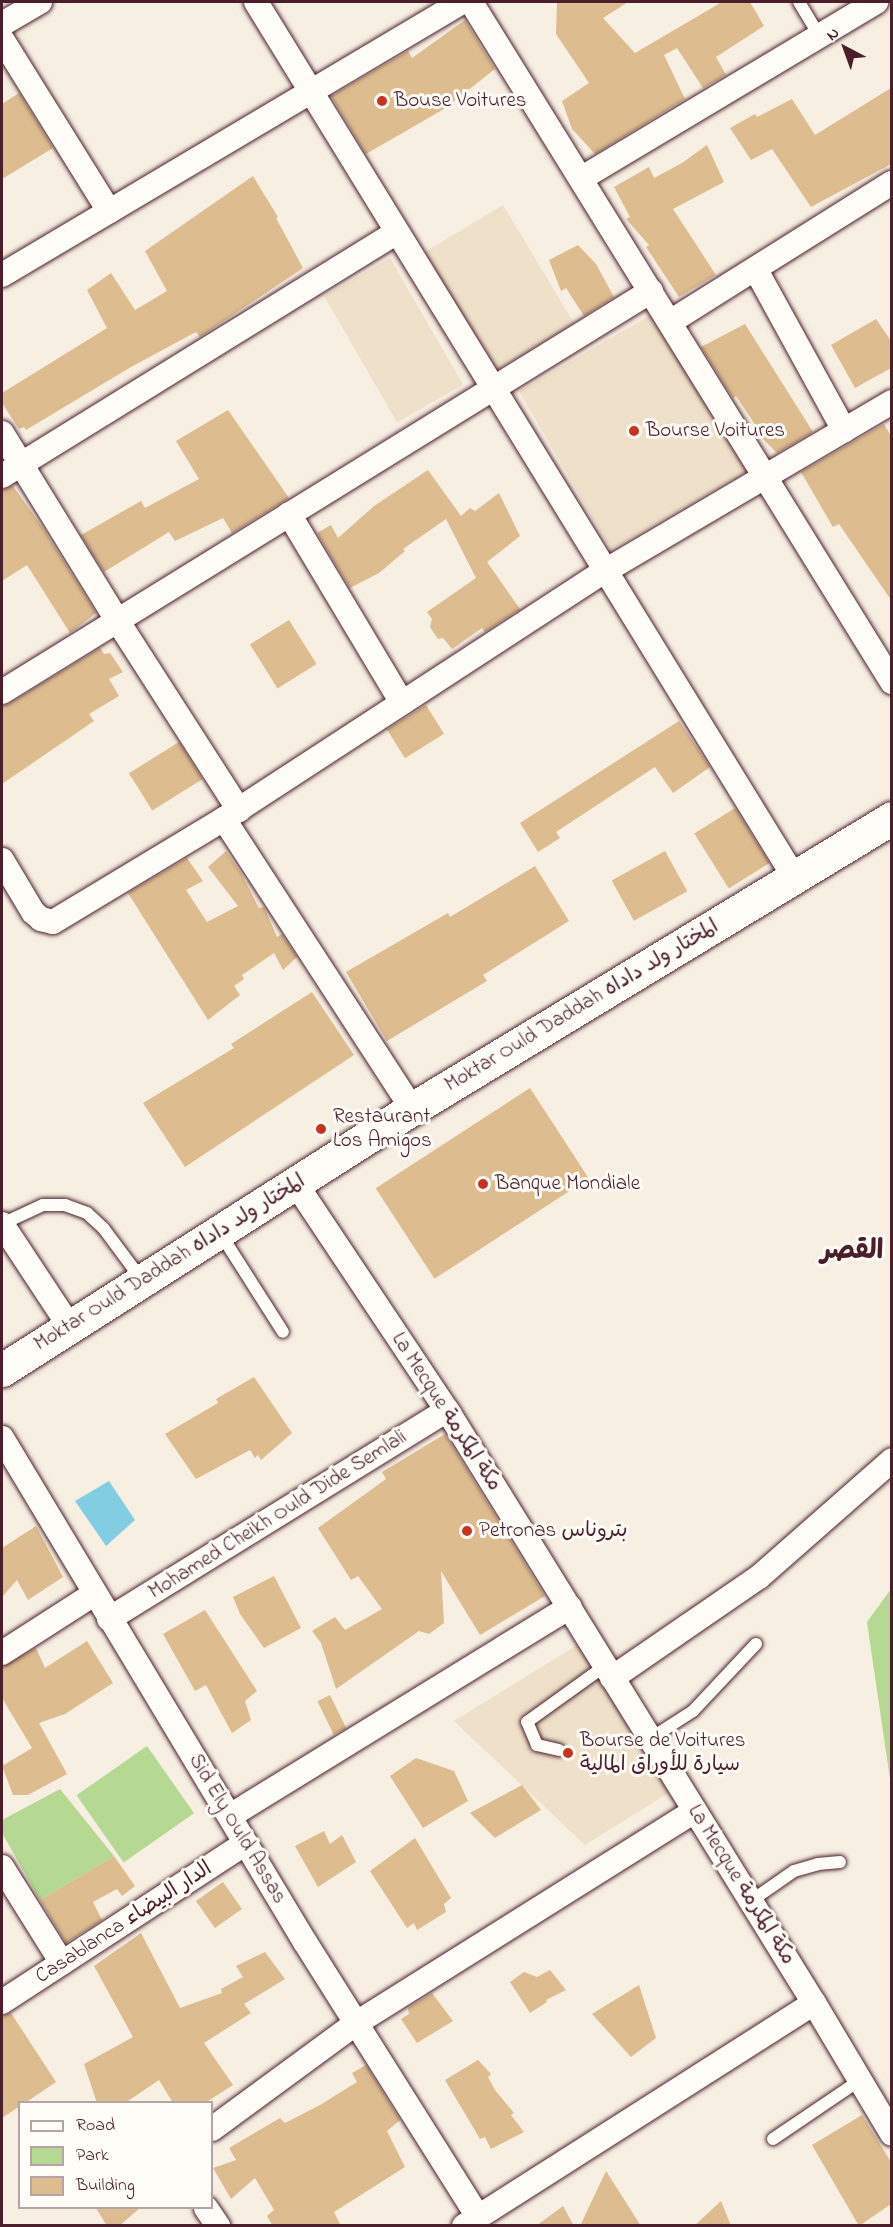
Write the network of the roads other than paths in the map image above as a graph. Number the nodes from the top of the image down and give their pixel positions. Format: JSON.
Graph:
{"nodes":[{"id":1,"x":40,"y":2,"type":"edge"},
{"id":2,"x":256,"y":2,"type":"edge"},
{"id":3,"x":462,"y":2,"type":"edge"},
{"id":4,"x":471,"y":2,"type":"edge"},
{"id":5,"x":799,"y":2,"type":"edge"},
{"id":6,"x":875,"y":2,"type":"edge"},
{"id":7,"x":2,"y":24,"type":"edge"},
{"id":8,"x":819,"y":35,"type":"junction"},
{"id":9,"x":2,"y":39,"type":"edge"},
{"id":10,"x":311,"y":91,"type":"junction"},
{"id":11,"x":582,"y":178,"type":"junction"},
{"id":12,"x":891,"y":183,"type":"edge"},
{"id":13,"x":109,"y":211,"type":"junction"},
{"id":14,"x":396,"y":234,"type":"junction"},
{"id":15,"x":756,"y":270,"type":"junction"},
{"id":16,"x":2,"y":275,"type":"edge"},
{"id":17,"x":651,"y":291,"type":"junction"},
{"id":18,"x":670,"y":322,"type":"junction"},
{"id":19,"x":493,"y":387,"type":"junction"},
{"id":20,"x":890,"y":406,"type":"edge"},
{"id":21,"x":844,"y":430,"type":"junction"},
{"id":22,"x":2,"y":433,"type":"edge"},
{"id":23,"x":11,"y":470,"type":"edge"},
{"id":24,"x":766,"y":475,"type":"junction"},
{"id":25,"x":289,"y":514,"type":"junction"},
{"id":26,"x":605,"y":571,"type":"junction"},
{"id":27,"x":117,"y":620,"type":"junction"},
{"id":28,"x":891,"y":682,"type":"edge"},
{"id":29,"x":2,"y":692,"type":"edge"},
{"id":30,"x":402,"y":703,"type":"junction"},
{"id":31,"x":232,"y":814,"type":"junction"},
{"id":32,"x":891,"y":818,"type":"edge"},
{"id":33,"x":2,"y":860,"type":"edge"},
{"id":34,"x":794,"y":877,"type":"junction"},
{"id":35,"x":412,"y":1109,"type":"junction"},
{"id":36,"x":296,"y":1184,"type":"junction"},
{"id":37,"x":2,"y":1224,"type":"edge"},
{"id":38,"x":220,"y":1232,"type":"junction"},
{"id":39,"x":142,"y":1281,"type":"junction"},
{"id":40,"x":70,"y":1327,"type":"junction"},
{"id":41,"x":283,"y":1332,"type":"dead end"},
{"id":42,"x":2,"y":1370,"type":"edge"},
{"id":43,"x":447,"y":1410,"type":"junction"},
{"id":44,"x":2,"y":1438,"type":"edge"},
{"id":45,"x":891,"y":1460,"type":"edge"},
{"id":46,"x":94,"y":1594,"type":"junction"},
{"id":47,"x":570,"y":1607,"type":"junction"},
{"id":48,"x":109,"y":1619,"type":"junction"},
{"id":49,"x":756,"y":1644,"type":"dead end"},
{"id":50,"x":2,"y":1653,"type":"edge"},
{"id":51,"x":609,"y":1672,"type":"junction"},
{"id":52,"x":651,"y":1738,"type":"junction"},
{"id":53,"x":559,"y":1750,"type":"dead end"},
{"id":54,"x":695,"y":1811,"type":"junction"},
{"id":55,"x":230,"y":1816,"type":"junction"},
{"id":56,"x":246,"y":1843,"type":"junction"},
{"id":57,"x":840,"y":1862,"type":"dead end"},
{"id":58,"x":2,"y":1867,"type":"edge"},
{"id":59,"x":750,"y":1901,"type":"junction"},
{"id":60,"x":62,"y":1963,"type":"junction"},
{"id":61,"x":2,"y":2002,"type":"edge"},
{"id":62,"x":814,"y":2003,"type":"junction"},
{"id":63,"x":355,"y":2024,"type":"junction"},
{"id":64,"x":860,"y":2080,"type":"junction"},
{"id":65,"x":213,"y":2128,"type":"edge"},
{"id":66,"x":891,"y":2134,"type":"edge"},
{"id":67,"x":773,"y":2139,"type":"dead end"},
{"id":68,"x":207,"y":2209,"type":"edge"},
{"id":69,"x":471,"y":2221,"type":"edge"},
{"id":70,"x":218,"y":2226,"type":"edge"}],
"edges":[{"from":1,"to":7,"type":"street"},
{"from":2,"to":10,"type":"street"},
{"from":3,"to":10,"type":"street"},
{"from":4,"to":11,"type":"street"},
{"from":5,"to":8,"type":"lane"},
{"from":6,"to":8,"type":"street"},
{"from":8,"to":11,"type":"street"},
{"from":9,"to":13,"type":"street"},
{"from":10,"to":13,"type":"street"},
{"from":10,"to":14,"type":"street"},
{"from":11,"to":17,"type":"street"},
{"from":12,"to":15,"type":"street"},
{"from":13,"to":16,"type":"street"},
{"from":14,"to":19,"type":"street"},
{"from":14,"to":23,"type":"street"},
{"from":15,"to":18,"type":"street"},
{"from":15,"to":21,"type":"street"},
{"from":17,"to":18,"type":"street"},
{"from":17,"to":19,"type":"street"},
{"from":18,"to":24,"type":"street"},
{"from":19,"to":25,"type":"street"},
{"from":19,"to":26,"type":"street"},
{"from":20,"to":21,"type":"street"},
{"from":21,"to":24,"type":"street"},
{"from":22,"to":23,"type":"street"},
{"from":23,"to":27,"type":"street"},
{"from":24,"to":26,"type":"street"},
{"from":24,"to":28,"type":"street"},
{"from":25,"to":27,"type":"street"},
{"from":25,"to":30,"type":"street"},
{"from":26,"to":30,"type":"street"},
{"from":26,"to":34,"type":"street"},
{"from":27,"to":29,"type":"street"},
{"from":27,"to":31,"type":"street"},
{"from":30,"to":31,"type":"street"},
{"from":31,"to":33,"type":"street"},
{"from":31,"to":35,"type":"street"},
{"from":32,"to":34,"type":"main road","name":"Moktar Ould Daddah المختار ولد داداه"},
{"from":34,"to":35,"type":"main road","name":"Moktar Ould Daddah المختار ولد داداه"},
{"from":35,"to":36,"type":"main road","name":"Moktar Ould Daddah المختار ولد داداه"},
{"from":36,"to":38,"type":"main road","name":"Moktar Ould Daddah المختار ولد داداه"},
{"from":36,"to":43,"type":"street","name":"La Mecque مكة المكرمة"},
{"from":37,"to":39,"type":"lane"},
{"from":37,"to":40,"type":"street"},
{"from":38,"to":39,"type":"main road","name":"Moktar Ould Daddah المختار ولد داداه"},
{"from":38,"to":41,"type":"lane"},
{"from":39,"to":40,"type":"main road","name":"Moktar Ould Daddah المختار ولد داداه"},
{"from":40,"to":42,"type":"main road","name":"Moktar Ould Daddah المختار ولد داداه"},
{"from":43,"to":47,"type":"street","name":"La Mecque مكة المكرمة"},
{"from":43,"to":48,"type":"street","name":"Mohamed Cheikh Ould Dide Semlali"},
{"from":44,"to":46,"type":"street","name":"Sid Ely Ould Assas"},
{"from":45,"to":51,"type":"street"},
{"from":46,"to":48,"type":"street","name":"Sid Ely Ould Assas"},
{"from":46,"to":50,"type":"street"},
{"from":47,"to":51,"type":"street","name":"La Mecque مكة المكرمة"},
{"from":47,"to":55,"type":"street"},
{"from":48,"to":55,"type":"street","name":"Sid Ely Ould Assas"},
{"from":49,"to":52,"type":"lane"},
{"from":51,"to":52,"type":"street","name":"La Mecque مكة المكرمة"},
{"from":51,"to":53,"type":"lane"},
{"from":52,"to":54,"type":"street","name":"La Mecque مكة المكرمة"},
{"from":54,"to":59,"type":"street","name":"La Mecque مكة المكرمة"},
{"from":54,"to":63,"type":"street"},
{"from":55,"to":56,"type":"street","name":"Sid Ely Ould Assas"},
{"from":56,"to":60,"type":"street","name":"Casablanca الدار البيضاء"},
{"from":56,"to":63,"type":"street","name":"Sid Ely Ould Assas"},
{"from":57,"to":59,"type":"lane"},
{"from":58,"to":60,"type":"street"},
{"from":59,"to":62,"type":"street","name":"La Mecque مكة المكرمة"},
{"from":60,"to":61,"type":"street","name":"Casablanca الدار البيضاء"},
{"from":62,"to":64,"type":"street","name":"La Mecque مكة المكرمة"},
{"from":62,"to":69,"type":"street"},
{"from":63,"to":65,"type":"street"},
{"from":63,"to":69,"type":"street","name":"Sid Ely Ould Assas"},
{"from":64,"to":66,"type":"street","name":"La Mecque مكة المكرمة"},
{"from":64,"to":67,"type":"lane"},
{"from":68,"to":70,"type":"street"}]}
